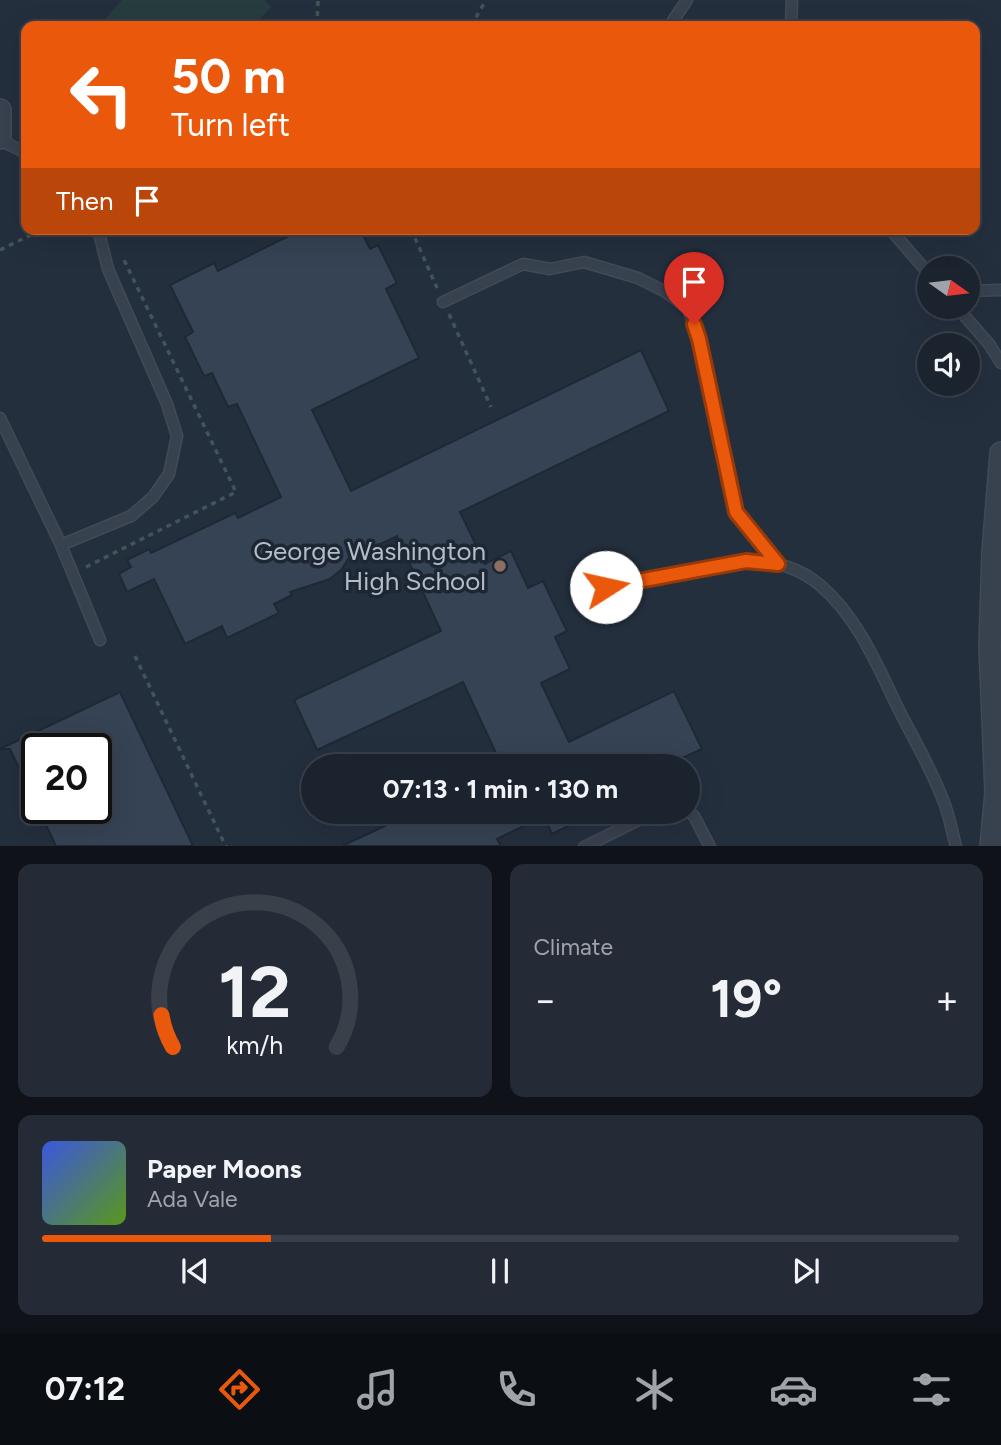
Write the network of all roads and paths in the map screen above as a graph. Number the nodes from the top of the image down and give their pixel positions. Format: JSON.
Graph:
{"nodes":[{"id":1,"x":318,"y":0,"type":"edge"},
{"id":2,"x":486,"y":0,"type":"edge"},
{"id":3,"x":687,"y":0,"type":"edge"},
{"id":4,"x":792,"y":0,"type":"edge"},
{"id":5,"x":317,"y":21,"type":"edge"},
{"id":6,"x":474,"y":21,"type":"edge"},
{"id":7,"x":673,"y":21,"type":"edge"},
{"id":8,"x":791,"y":21,"type":"edge"},
{"id":9,"x":0,"y":110,"type":"edge"},
{"id":10,"x":0,"y":139,"type":"edge"},
{"id":11,"x":21,"y":150,"type":"edge"},
{"id":12,"x":31,"y":235,"type":"edge"},
{"id":13,"x":100,"y":235,"type":"edge"},
{"id":14,"x":895,"y":235,"type":"edge"},
{"id":15,"x":0,"y":250,"type":"edge"},
{"id":16,"x":917,"y":260,"type":"edge"},
{"id":17,"x":1001,"y":290,"type":"edge"},
{"id":18,"x":980,"y":291,"type":"edge"},
{"id":19,"x":443,"y":302,"type":"dead end"},
{"id":20,"x":967,"y":319,"type":"edge"},
{"id":21,"x":1001,"y":363,"type":"edge"},
{"id":22,"x":0,"y":418,"type":"edge"},
{"id":23,"x":1001,"y":453,"type":"edge"},
{"id":24,"x":61,"y":545,"type":"junction"},
{"id":25,"x":778,"y":564,"type":"junction"},
{"id":26,"x":606,"y":587,"type":"dead end"},
{"id":27,"x":100,"y":640,"type":"dead end"},
{"id":28,"x":135,"y":656,"type":"dead end"},
{"id":29,"x":629,"y":824,"type":"edge"},
{"id":30,"x":698,"y":824,"type":"edge"},
{"id":31,"x":226,"y":846,"type":"edge"},
{"id":32,"x":584,"y":846,"type":"edge"},
{"id":33,"x":710,"y":846,"type":"edge"},
{"id":34,"x":956,"y":846,"type":"edge"},
{"id":35,"x":991,"y":846,"type":"edge"}],
"edges":[{"from":1,"to":5,"type":"path"},
{"from":2,"to":6,"type":"path"},
{"from":3,"to":7,"type":"lane"},
{"from":4,"to":8,"type":"lane"},
{"from":9,"to":10,"type":"street"},
{"from":10,"to":11,"type":"lane"},
{"from":12,"to":15,"type":"path"},
{"from":13,"to":24,"type":"lane"},
{"from":14,"to":16,"type":"lane"},
{"from":17,"to":18,"type":"lane"},
{"from":19,"to":25,"type":"lane"},
{"from":20,"to":21,"type":"lane"},
{"from":22,"to":24,"type":"lane"},
{"from":23,"to":35,"type":"street"},
{"from":24,"to":27,"type":"lane"},
{"from":25,"to":26,"type":"lane"},
{"from":25,"to":34,"type":"lane"},
{"from":28,"to":31,"type":"path"},
{"from":29,"to":32,"type":"lane"},
{"from":30,"to":33,"type":"lane"}]}
